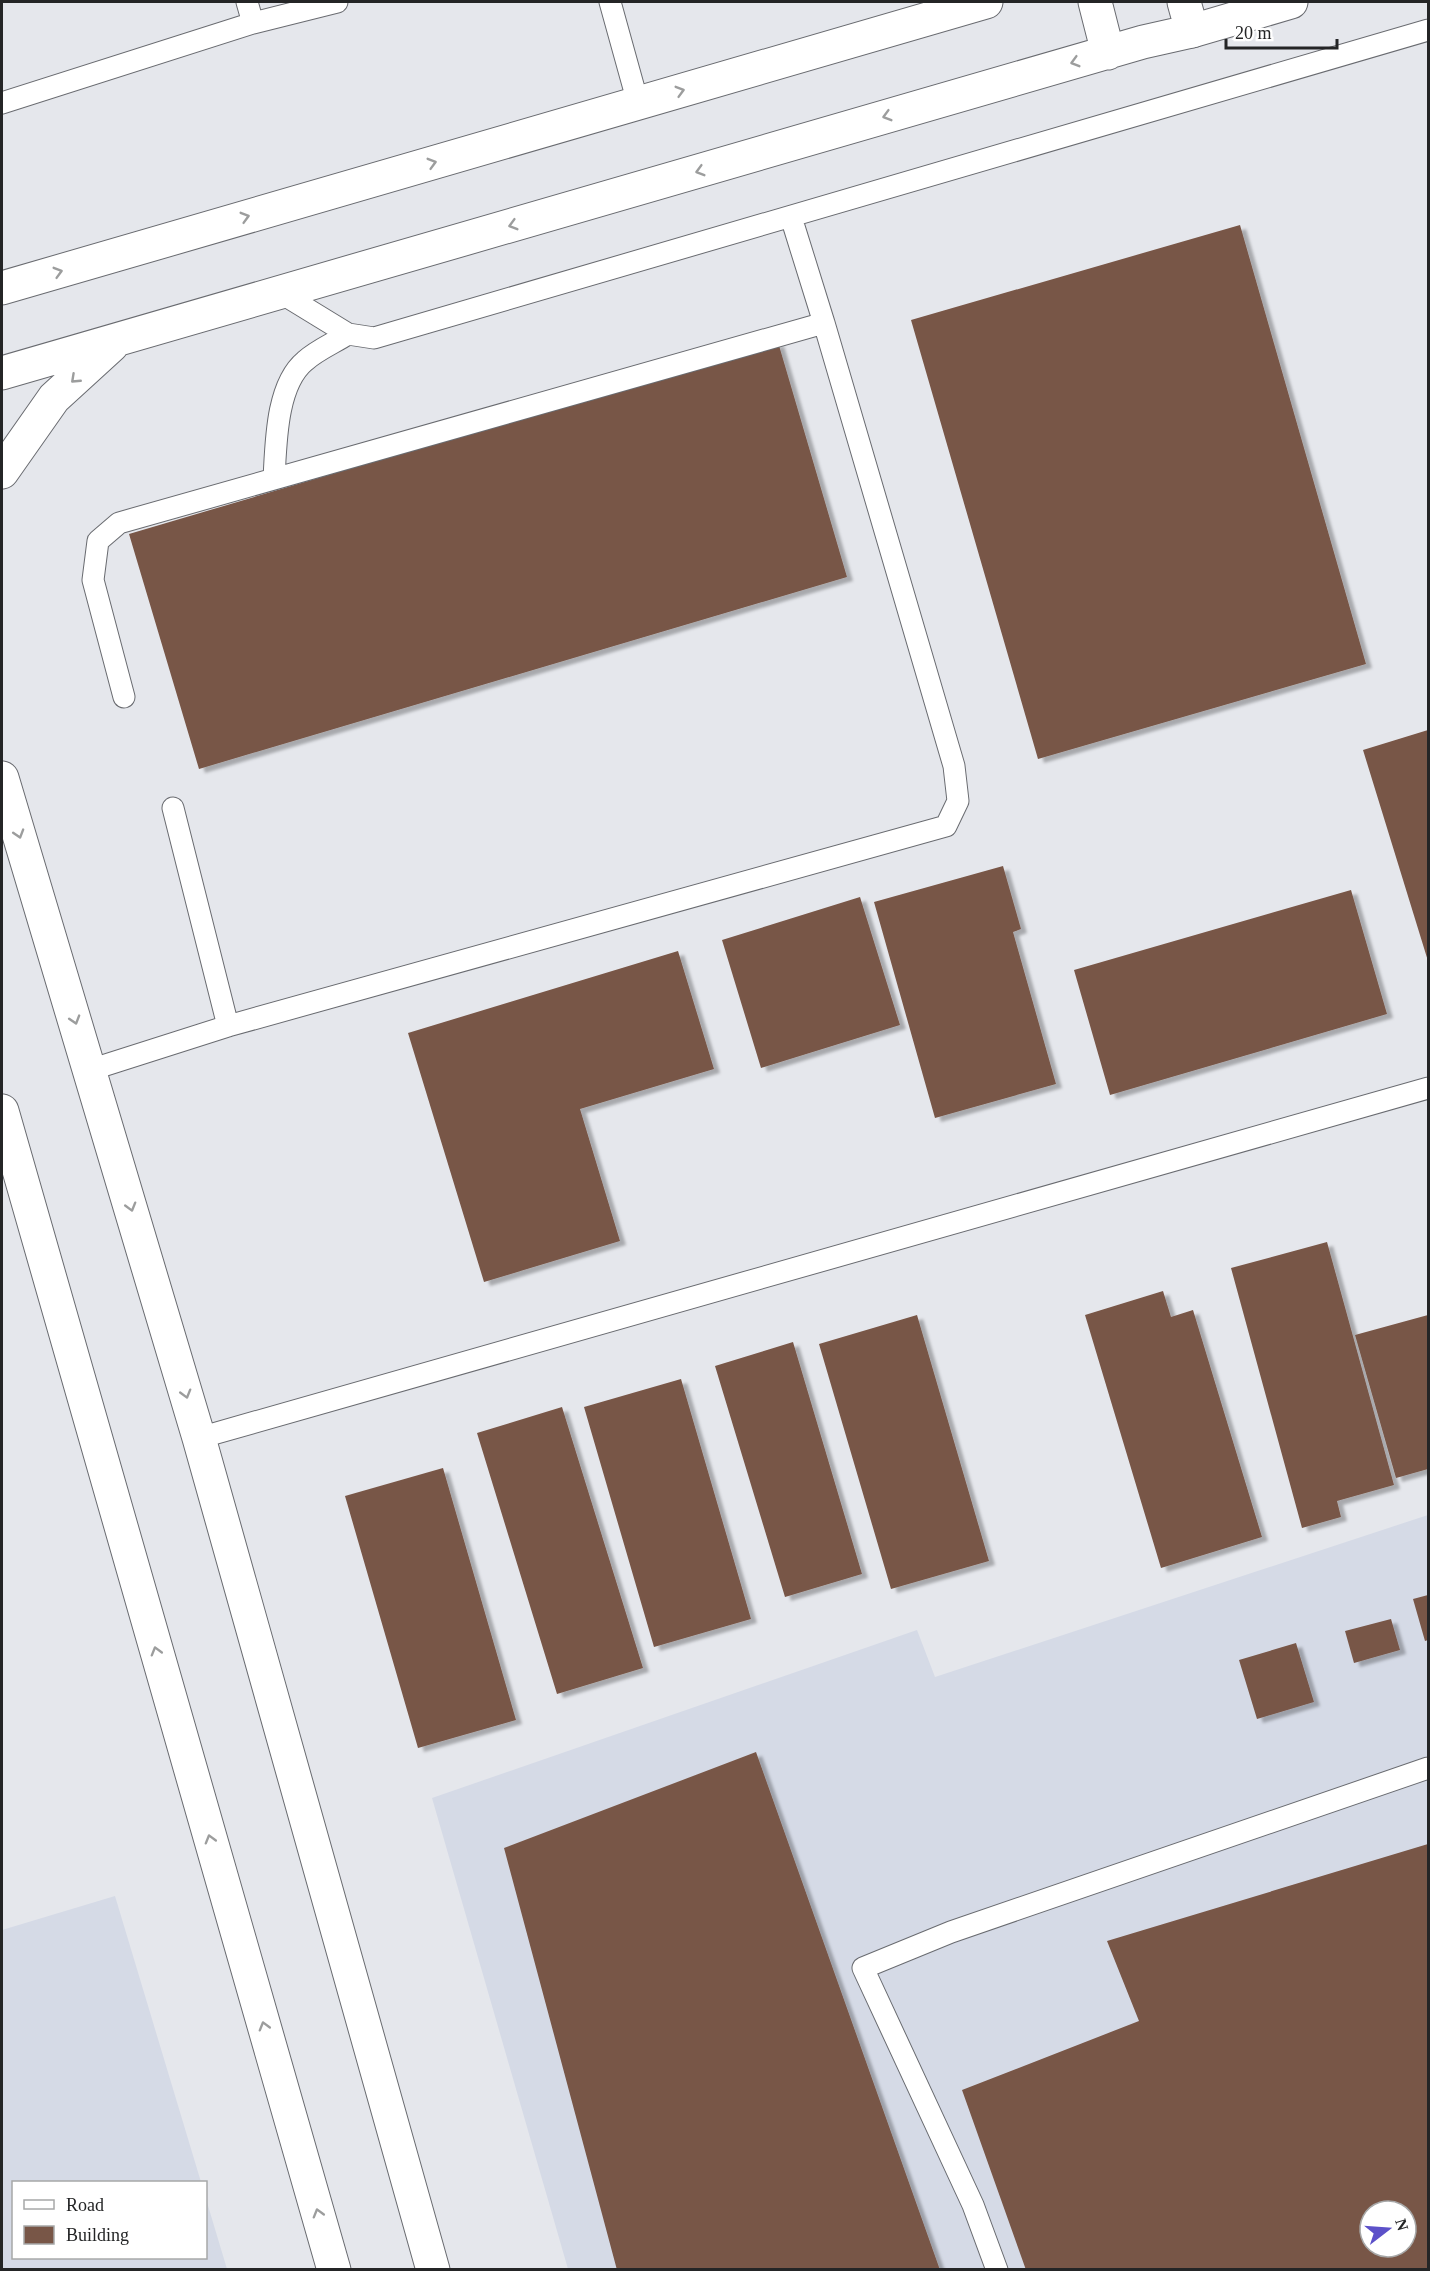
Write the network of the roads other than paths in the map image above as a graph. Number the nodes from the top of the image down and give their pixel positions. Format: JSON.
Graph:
{"nodes":[{"id":1,"x":247,"y":2,"type":"edge"},
{"id":2,"x":337,"y":2,"type":"edge"},
{"id":3,"x":610,"y":2,"type":"edge"},
{"id":4,"x":905,"y":2,"type":"edge"},
{"id":5,"x":986,"y":2,"type":"edge"},
{"id":6,"x":1095,"y":2,"type":"edge"},
{"id":7,"x":1291,"y":2,"type":"edge"},
{"id":8,"x":1188,"y":16,"type":"edge"},
{"id":9,"x":253,"y":23,"type":"junction"},
{"id":10,"x":1428,"y":30,"type":"edge"},
{"id":11,"x":866,"y":37,"type":"junction"},
{"id":12,"x":1108,"y":53,"type":"junction"},
{"id":13,"x":2,"y":103,"type":"edge"},
{"id":14,"x":638,"y":103,"type":"junction"},
{"id":15,"x":791,"y":217,"type":"junction"},
{"id":16,"x":2,"y":288,"type":"edge"},
{"id":17,"x":281,"y":292,"type":"junction"},
{"id":18,"x":824,"y":323,"type":"junction"},
{"id":19,"x":348,"y":334,"type":"junction"},
{"id":20,"x":117,"y":340,"type":"junction"},
{"id":21,"x":2,"y":373,"type":"edge"},
{"id":22,"x":2,"y":472,"type":"edge"},
{"id":23,"x":274,"y":478,"type":"junction"},
{"id":24,"x":124,"y":697,"type":"dead end"},
{"id":25,"x":2,"y":778,"type":"edge"},
{"id":26,"x":173,"y":808,"type":"dead end"},
{"id":27,"x":228,"y":1026,"type":"junction"},
{"id":28,"x":90,"y":1070,"type":"junction"},
{"id":29,"x":1428,"y":1088,"type":"edge"},
{"id":30,"x":2,"y":1111,"type":"edge"},
{"id":31,"x":6,"y":1143,"type":"edge"},
{"id":32,"x":199,"y":1438,"type":"junction"},
{"id":33,"x":1428,"y":1768,"type":"edge"},
{"id":34,"x":334,"y":2270,"type":"edge"},
{"id":35,"x":433,"y":2270,"type":"edge"},
{"id":36,"x":997,"y":2270,"type":"edge"}],
"edges":[{"from":1,"to":9,"type":"lane"},
{"from":2,"to":9,"type":"lane"},
{"from":3,"to":14,"type":"lane"},
{"from":4,"to":11,"type":"street"},
{"from":5,"to":11,"type":"street"},
{"from":6,"to":12,"type":"street"},
{"from":7,"to":8,"type":"street"},
{"from":8,"to":12,"type":"street"},
{"from":9,"to":13,"type":"lane"},
{"from":10,"to":15,"type":"lane"},
{"from":14,"to":11,"type":"street","one_way":true},
{"from":12,"to":17,"type":"street","one_way":true},
{"from":16,"to":14,"type":"street","one_way":true},
{"from":15,"to":18,"type":"lane"},
{"from":15,"to":19,"type":"lane"},
{"from":17,"to":19,"type":"lane"},
{"from":17,"to":20,"type":"street"},
{"from":18,"to":23,"type":"lane"},
{"from":18,"to":27,"type":"lane"},
{"from":19,"to":23,"type":"lane"},
{"from":20,"to":21,"type":"street"},
{"from":20,"to":22,"type":"street","one_way":true},
{"from":23,"to":24,"type":"lane"},
{"from":25,"to":28,"type":"street","one_way":true},
{"from":26,"to":27,"type":"lane"},
{"from":27,"to":28,"type":"lane"},
{"from":28,"to":32,"type":"street","one_way":true},
{"from":29,"to":32,"type":"lane"},
{"from":30,"to":31,"type":"street"},
{"from":34,"to":31,"type":"street","one_way":true},
{"from":32,"to":35,"type":"street"},
{"from":33,"to":36,"type":"lane"}]}
